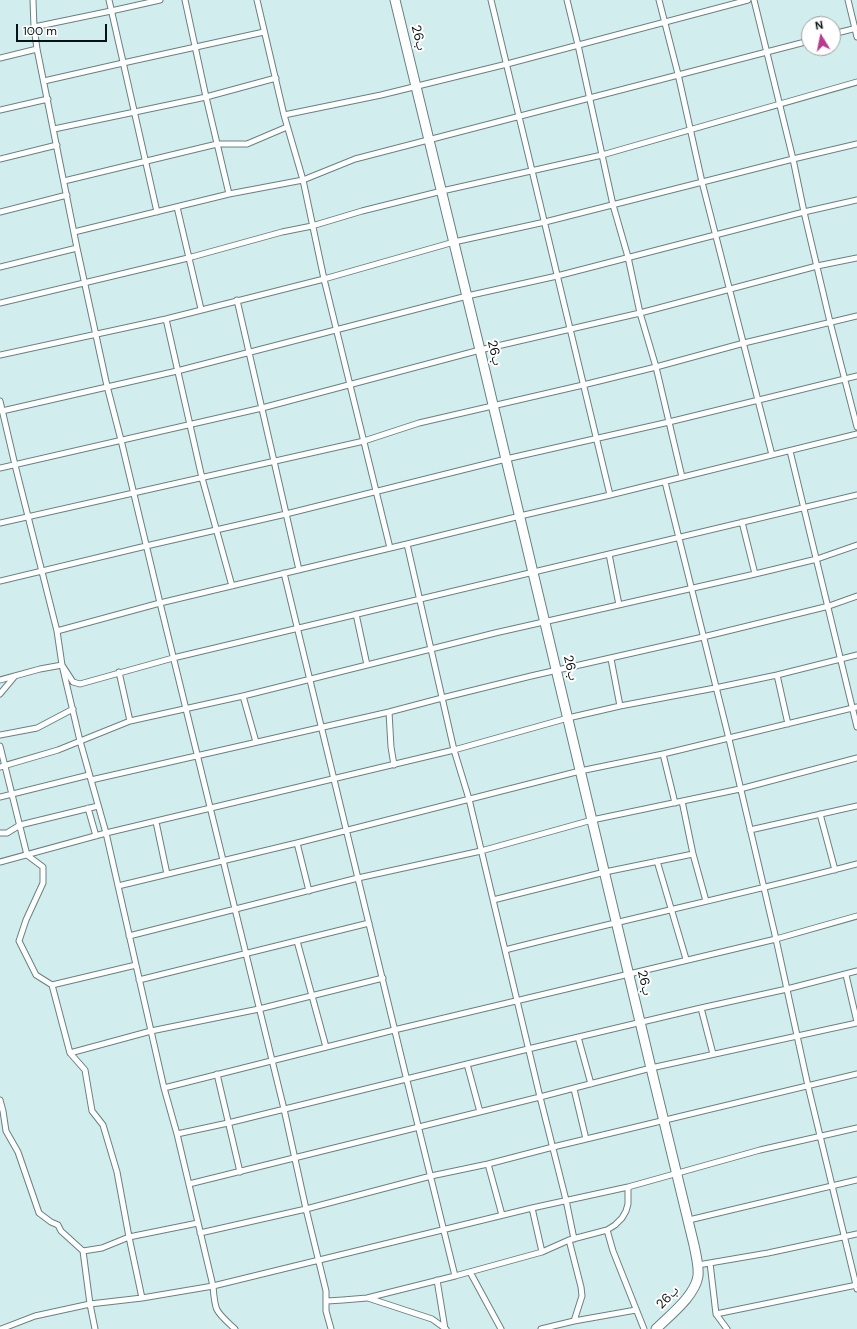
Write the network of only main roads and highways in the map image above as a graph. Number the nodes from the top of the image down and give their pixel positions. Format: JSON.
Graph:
{"nodes":[{"id":1,"x":395,"y":0,"type":"edge"},
{"id":2,"x":656,"y":1329,"type":"edge"}],
"edges":[{"from":1,"to":2,"type":"highway","name":"26ب"}]}
